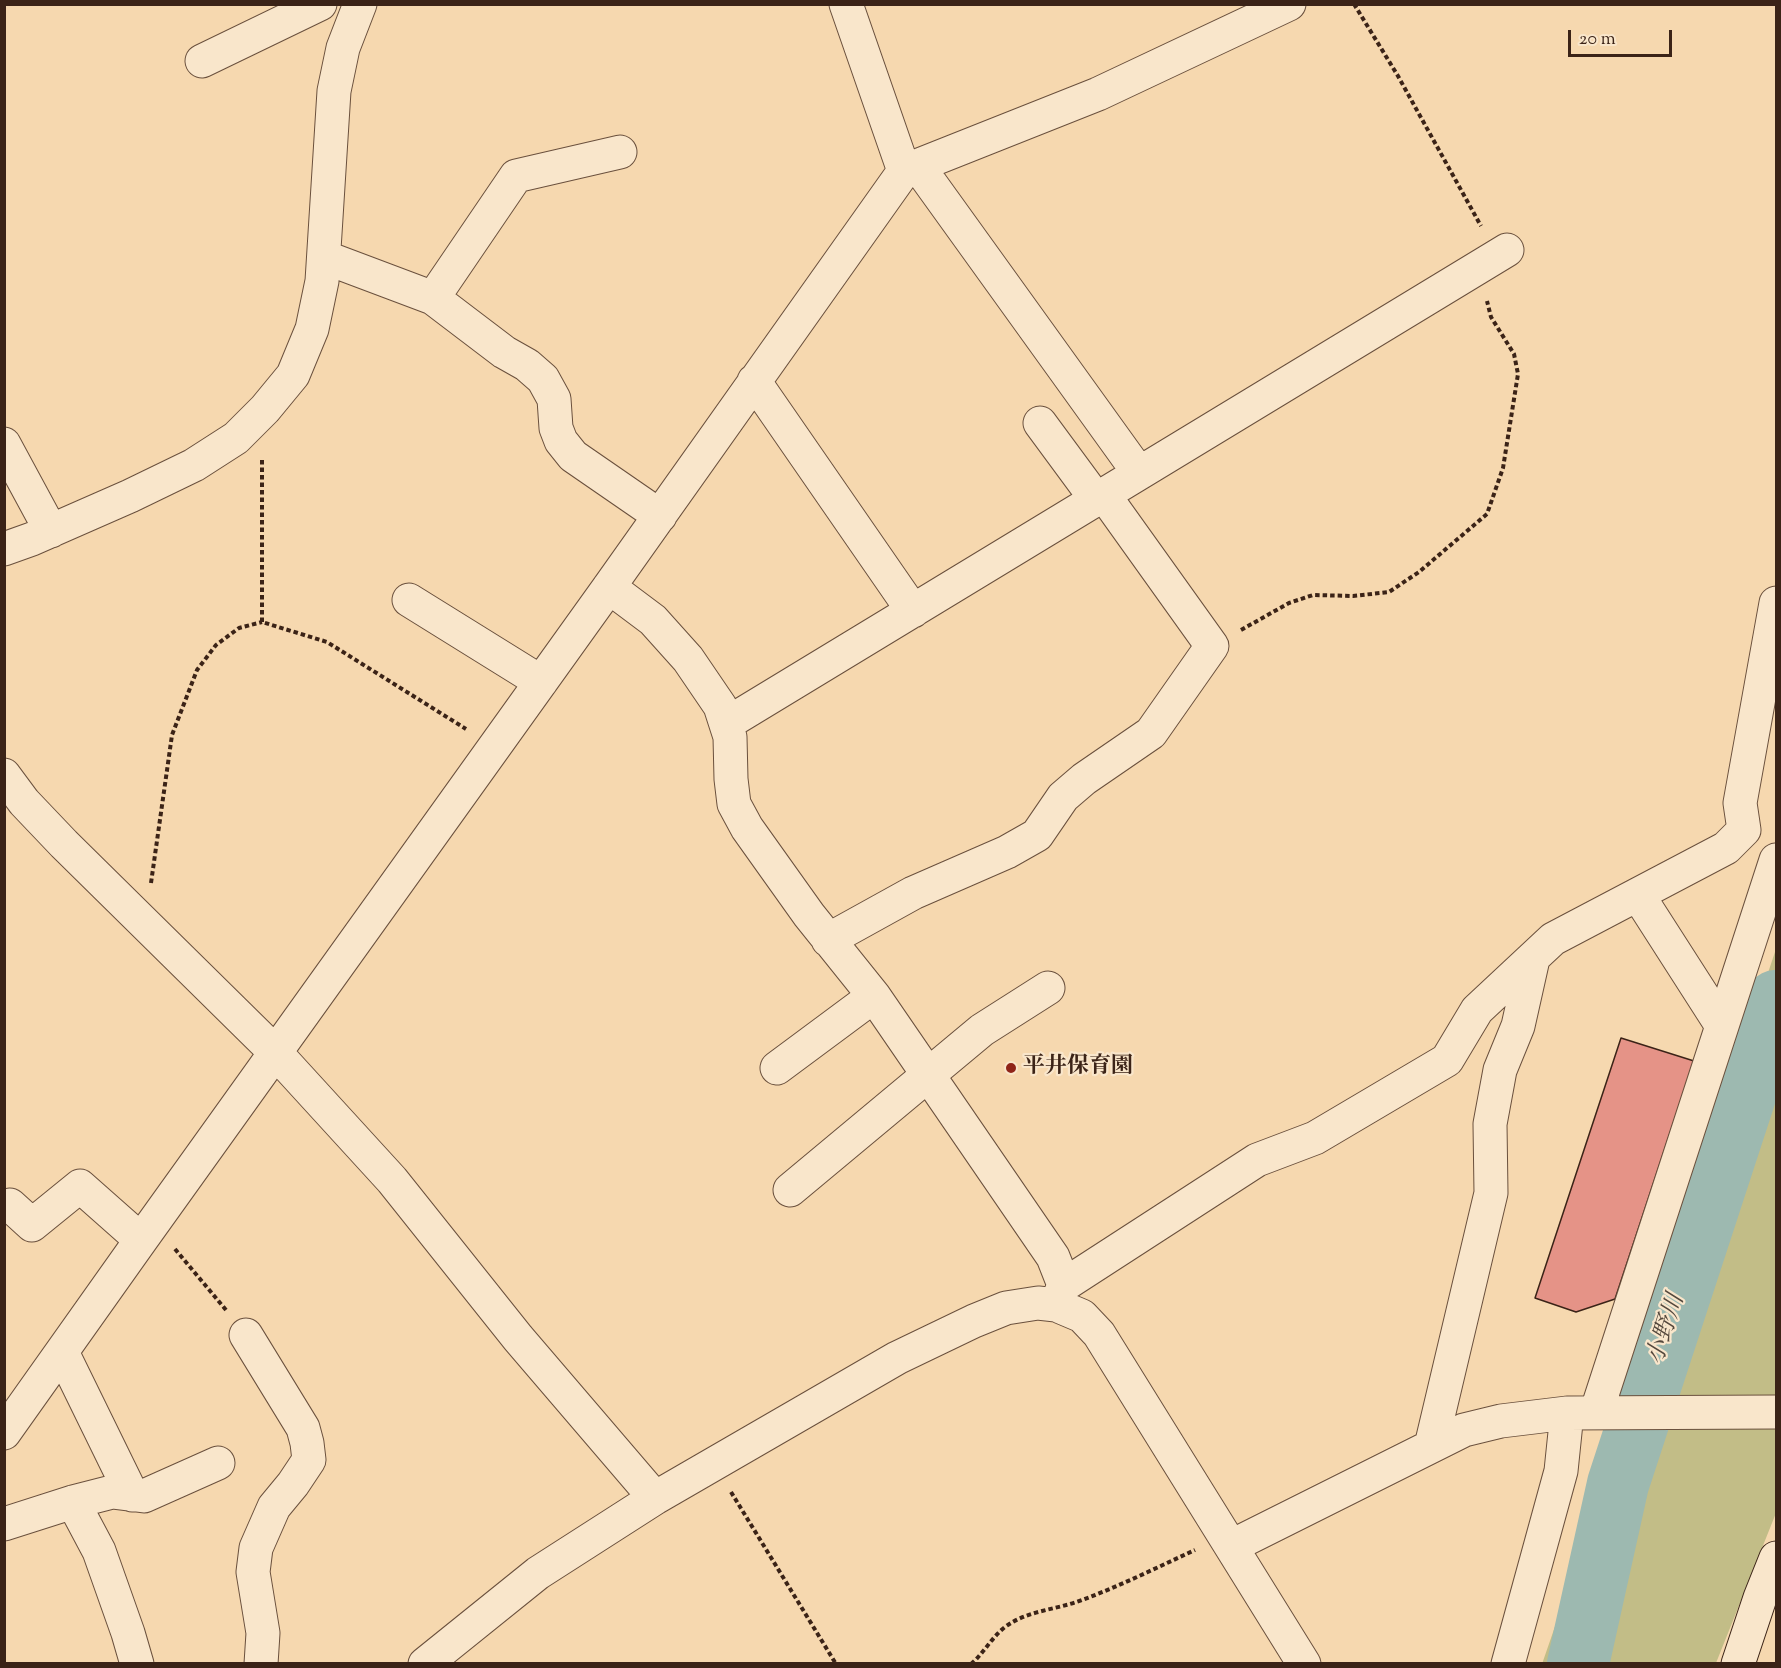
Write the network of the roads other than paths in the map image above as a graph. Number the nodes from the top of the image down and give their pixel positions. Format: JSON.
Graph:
{"nodes":[{"id":1,"x":320,"y":4,"type":"edge"},
{"id":2,"x":360,"y":4,"type":"edge"},
{"id":3,"x":846,"y":4,"type":"edge"},
{"id":4,"x":1289,"y":4,"type":"edge"},
{"id":5,"x":202,"y":61,"type":"dead end"},
{"id":6,"x":620,"y":153,"type":"dead end"},
{"id":7,"x":911,"y":168,"type":"junction"},
{"id":8,"x":324,"y":257,"type":"junction"},
{"id":9,"x":1496,"y":257,"type":"road end"},
{"id":10,"x":433,"y":298,"type":"junction"},
{"id":11,"x":754,"y":381,"type":"junction"},
{"id":12,"x":1040,"y":423,"type":"dead end"},
{"id":13,"x":4,"y":444,"type":"edge"},
{"id":14,"x":1139,"y":473,"type":"junction"},
{"id":15,"x":1100,"y":497,"type":"junction"},
{"id":16,"x":660,"y":516,"type":"junction"},
{"id":17,"x":51,"y":531,"type":"junction"},
{"id":18,"x":4,"y":549,"type":"edge"},
{"id":19,"x":609,"y":587,"type":"junction"},
{"id":20,"x":409,"y":600,"type":"dead end"},
{"id":21,"x":1776,"y":603,"type":"edge"},
{"id":22,"x":913,"y":611,"type":"junction"},
{"id":23,"x":541,"y":682,"type":"junction"},
{"id":24,"x":726,"y":724,"type":"junction"},
{"id":25,"x":4,"y":775,"type":"edge"},
{"id":26,"x":1744,"y":831,"type":"junction"},
{"id":27,"x":1776,"y":846,"type":"edge"},
{"id":28,"x":1776,"y":860,"type":"edge"},
{"id":29,"x":1638,"y":895,"type":"junction"},
{"id":30,"x":828,"y":940,"type":"junction"},
{"id":31,"x":1533,"y":959,"type":"junction"},
{"id":32,"x":1048,"y":988,"type":"dead end"},
{"id":33,"x":874,"y":996,"type":"junction"},
{"id":34,"x":1722,"y":1026,"type":"junction"},
{"id":35,"x":275,"y":1052,"type":"junction"},
{"id":36,"x":777,"y":1068,"type":"dead end"},
{"id":37,"x":928,"y":1076,"type":"junction"},
{"id":38,"x":790,"y":1190,"type":"dead end"},
{"id":39,"x":10,"y":1205,"type":"dead end"},
{"id":40,"x":147,"y":1232,"type":"junction"},
{"id":41,"x":1060,"y":1295,"type":"junction"},
{"id":42,"x":246,"y":1335,"type":"road end"},
{"id":43,"x":62,"y":1352,"type":"junction"},
{"id":44,"x":1776,"y":1412,"type":"edge"},
{"id":45,"x":1591,"y":1413,"type":"junction"},
{"id":46,"x":4,"y":1433,"type":"edge"},
{"id":47,"x":1431,"y":1446,"type":"junction"},
{"id":48,"x":218,"y":1463,"type":"dead end"},
{"id":49,"x":132,"y":1495,"type":"junction"},
{"id":50,"x":655,"y":1498,"type":"junction"},
{"id":51,"x":73,"y":1502,"type":"junction"},
{"id":52,"x":4,"y":1524,"type":"edge"},
{"id":53,"x":1229,"y":1542,"type":"junction"},
{"id":54,"x":1776,"y":1558,"type":"edge"},
{"id":55,"x":1768,"y":1602,"type":"edge"},
{"id":56,"x":137,"y":1664,"type":"edge"},
{"id":57,"x":261,"y":1664,"type":"edge"},
{"id":58,"x":424,"y":1664,"type":"edge"},
{"id":59,"x":1304,"y":1664,"type":"edge"},
{"id":60,"x":1508,"y":1664,"type":"edge"},
{"id":61,"x":1738,"y":1664,"type":"edge"}],
"edges":[{"from":1,"to":5,"type":"street"},
{"from":2,"to":8,"type":"street"},
{"from":3,"to":7,"type":"street"},
{"from":4,"to":7,"type":"street"},
{"from":6,"to":10,"type":"street"},
{"from":7,"to":11,"type":"street"},
{"from":7,"to":14,"type":"street"},
{"from":8,"to":10,"type":"street"},
{"from":8,"to":17,"type":"street"},
{"from":9,"to":14,"type":"street"},
{"from":10,"to":16,"type":"street"},
{"from":11,"to":16,"type":"street"},
{"from":11,"to":22,"type":"street"},
{"from":12,"to":15,"type":"street"},
{"from":13,"to":17,"type":"street"},
{"from":14,"to":15,"type":"street"},
{"from":15,"to":22,"type":"street"},
{"from":15,"to":30,"type":"street"},
{"from":16,"to":19,"type":"street"},
{"from":17,"to":18,"type":"street"},
{"from":19,"to":23,"type":"street"},
{"from":19,"to":24,"type":"street"},
{"from":20,"to":23,"type":"street"},
{"from":21,"to":26,"type":"street"},
{"from":22,"to":24,"type":"street"},
{"from":23,"to":35,"type":"street"},
{"from":24,"to":30,"type":"street"},
{"from":25,"to":35,"type":"street"},
{"from":26,"to":27,"type":"street"},
{"from":26,"to":29,"type":"street"},
{"from":28,"to":34,"type":"street"},
{"from":29,"to":31,"type":"street"},
{"from":29,"to":34,"type":"street"},
{"from":30,"to":33,"type":"street"},
{"from":31,"to":41,"type":"street"},
{"from":31,"to":47,"type":"street"},
{"from":32,"to":37,"type":"street"},
{"from":33,"to":36,"type":"street"},
{"from":33,"to":37,"type":"street"},
{"from":34,"to":45,"type":"street"},
{"from":35,"to":40,"type":"street"},
{"from":35,"to":50,"type":"street"},
{"from":37,"to":38,"type":"street"},
{"from":37,"to":41,"type":"street"},
{"from":39,"to":40,"type":"street"},
{"from":40,"to":43,"type":"street"},
{"from":41,"to":50,"type":"street"},
{"from":41,"to":53,"type":"street"},
{"from":42,"to":57,"type":"street"},
{"from":43,"to":46,"type":"street"},
{"from":43,"to":49,"type":"street"},
{"from":44,"to":45,"type":"street"},
{"from":45,"to":47,"type":"street"},
{"from":45,"to":60,"type":"street"},
{"from":47,"to":53,"type":"street"},
{"from":48,"to":49,"type":"street"},
{"from":49,"to":51,"type":"street"},
{"from":50,"to":58,"type":"street"},
{"from":51,"to":52,"type":"street"},
{"from":51,"to":56,"type":"street"},
{"from":53,"to":59,"type":"street"},
{"from":54,"to":55,"type":"street"},
{"from":55,"to":61,"type":"street"}]}
